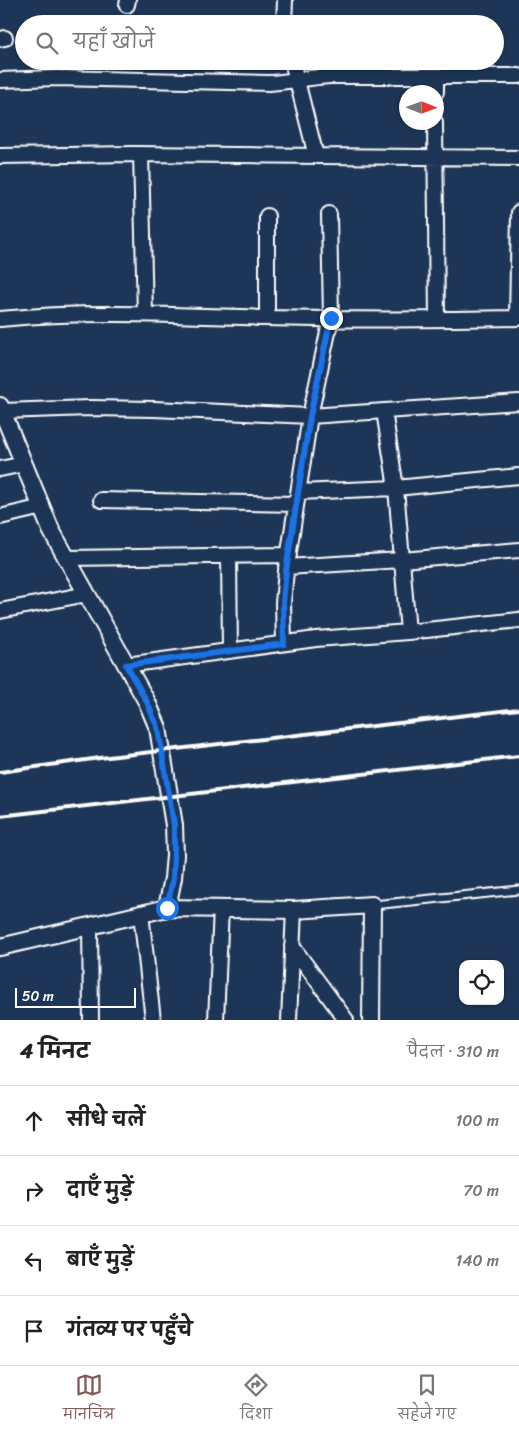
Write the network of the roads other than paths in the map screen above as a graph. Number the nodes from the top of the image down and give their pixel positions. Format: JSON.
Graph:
{"nodes":[{"id":1,"x":285,"y":0,"type":"edge"},
{"id":2,"x":284,"y":15,"type":"edge"},
{"id":3,"x":294,"y":70,"type":"edge"},
{"id":4,"x":436,"y":76,"type":"junction"},
{"id":5,"x":519,"y":76,"type":"edge"},
{"id":6,"x":0,"y":80,"type":"edge"},
{"id":7,"x":297,"y":80,"type":"junction"},
{"id":8,"x":436,"y":85,"type":"edge"},
{"id":9,"x":435,"y":130,"type":"edge"},
{"id":10,"x":141,"y":154,"type":"junction"},
{"id":11,"x":0,"y":156,"type":"edge"},
{"id":12,"x":316,"y":156,"type":"junction"},
{"id":13,"x":435,"y":158,"type":"junction"},
{"id":14,"x":519,"y":158,"type":"edge"},
{"id":15,"x":519,"y":212,"type":"edge"},
{"id":16,"x":330,"y":214,"type":"dead end"},
{"id":17,"x":267,"y":216,"type":"dead end"},
{"id":18,"x":145,"y":314,"type":"junction"},
{"id":19,"x":267,"y":318,"type":"junction"},
{"id":20,"x":331,"y":318,"type":"junction"},
{"id":21,"x":518,"y":318,"type":"edge"},
{"id":22,"x":0,"y":319,"type":"edge"},
{"id":23,"x":437,"y":319,"type":"junction"},
{"id":24,"x":519,"y":402,"type":"edge"},
{"id":25,"x":1,"y":409,"type":"edge"},
{"id":26,"x":384,"y":411,"type":"junction"},
{"id":27,"x":310,"y":416,"type":"junction"},
{"id":28,"x":24,"y":464,"type":"junction"},
{"id":29,"x":0,"y":469,"type":"edge"},
{"id":30,"x":519,"y":476,"type":"edge"},
{"id":31,"x":396,"y":488,"type":"junction"},
{"id":32,"x":297,"y":498,"type":"junction"},
{"id":33,"x":101,"y":500,"type":"dead end"},
{"id":34,"x":42,"y":507,"type":"junction"},
{"id":35,"x":0,"y":517,"type":"edge"},
{"id":36,"x":519,"y":550,"type":"edge"},
{"id":37,"x":229,"y":556,"type":"junction"},
{"id":38,"x":67,"y":558,"type":"junction"},
{"id":39,"x":402,"y":560,"type":"junction"},
{"id":40,"x":288,"y":561,"type":"junction"},
{"id":41,"x":87,"y":594,"type":"junction"},
{"id":42,"x":0,"y":611,"type":"edge"},
{"id":43,"x":519,"y":620,"type":"edge"},
{"id":44,"x":408,"y":632,"type":"junction"},
{"id":45,"x":284,"y":644,"type":"junction"},
{"id":46,"x":230,"y":651,"type":"junction"},
{"id":47,"x":126,"y":665,"type":"junction"},
{"id":48,"x":519,"y":890,"type":"edge"},
{"id":49,"x":372,"y":905,"type":"junction"},
{"id":50,"x":167,"y":908,"type":"junction"},
{"id":51,"x":221,"y":908,"type":"junction"},
{"id":52,"x":294,"y":910,"type":"junction"},
{"id":53,"x":141,"y":913,"type":"junction"},
{"id":54,"x":90,"y":925,"type":"junction"},
{"id":55,"x":292,"y":946,"type":"junction"},
{"id":56,"x":0,"y":947,"type":"edge"},
{"id":57,"x":91,"y":1020,"type":"edge"},
{"id":58,"x":154,"y":1020,"type":"edge"},
{"id":59,"x":216,"y":1020,"type":"edge"},
{"id":60,"x":289,"y":1020,"type":"edge"},
{"id":61,"x":346,"y":1020,"type":"edge"},
{"id":62,"x":370,"y":1020,"type":"edge"}],
"edges":[{"from":1,"to":2,"type":"street"},
{"from":3,"to":7,"type":"street"},
{"from":4,"to":5,"type":"street"},
{"from":4,"to":7,"type":"street"},
{"from":4,"to":8,"type":"street"},
{"from":6,"to":7,"type":"street"},
{"from":7,"to":12,"type":"street"},
{"from":9,"to":13,"type":"street"},
{"from":10,"to":11,"type":"street"},
{"from":10,"to":12,"type":"street"},
{"from":10,"to":18,"type":"street"},
{"from":12,"to":13,"type":"street"},
{"from":13,"to":14,"type":"street"},
{"from":13,"to":23,"type":"street"},
{"from":15,"to":21,"type":"street"},
{"from":16,"to":20,"type":"street"},
{"from":17,"to":19,"type":"street"},
{"from":18,"to":19,"type":"street"},
{"from":18,"to":22,"type":"street"},
{"from":19,"to":20,"type":"street"},
{"from":20,"to":23,"type":"street"},
{"from":20,"to":27,"type":"street"},
{"from":21,"to":23,"type":"street"},
{"from":24,"to":26,"type":"street"},
{"from":25,"to":27,"type":"street"},
{"from":25,"to":28,"type":"street"},
{"from":26,"to":27,"type":"street"},
{"from":26,"to":31,"type":"street"},
{"from":27,"to":32,"type":"street"},
{"from":28,"to":29,"type":"street"},
{"from":28,"to":34,"type":"street"},
{"from":30,"to":31,"type":"street"},
{"from":31,"to":32,"type":"street"},
{"from":31,"to":39,"type":"street"},
{"from":32,"to":33,"type":"street"},
{"from":32,"to":40,"type":"street"},
{"from":34,"to":35,"type":"street"},
{"from":34,"to":38,"type":"street"},
{"from":36,"to":39,"type":"street"},
{"from":37,"to":38,"type":"street"},
{"from":37,"to":40,"type":"street"},
{"from":37,"to":46,"type":"street"},
{"from":38,"to":41,"type":"street"},
{"from":39,"to":40,"type":"street"},
{"from":39,"to":44,"type":"street"},
{"from":40,"to":45,"type":"street"},
{"from":41,"to":42,"type":"street"},
{"from":41,"to":47,"type":"street"},
{"from":43,"to":44,"type":"street"},
{"from":44,"to":45,"type":"street"},
{"from":45,"to":46,"type":"street"},
{"from":46,"to":47,"type":"street"},
{"from":47,"to":50,"type":"street"},
{"from":48,"to":49,"type":"lane"},
{"from":49,"to":52,"type":"street"},
{"from":49,"to":62,"type":"street"},
{"from":50,"to":51,"type":"street"},
{"from":50,"to":53,"type":"street"},
{"from":51,"to":52,"type":"street"},
{"from":51,"to":59,"type":"street"},
{"from":52,"to":55,"type":"street"},
{"from":53,"to":54,"type":"street"},
{"from":53,"to":58,"type":"street"},
{"from":54,"to":56,"type":"street"},
{"from":54,"to":57,"type":"street"},
{"from":55,"to":60,"type":"street"},
{"from":55,"to":61,"type":"street"}]}
